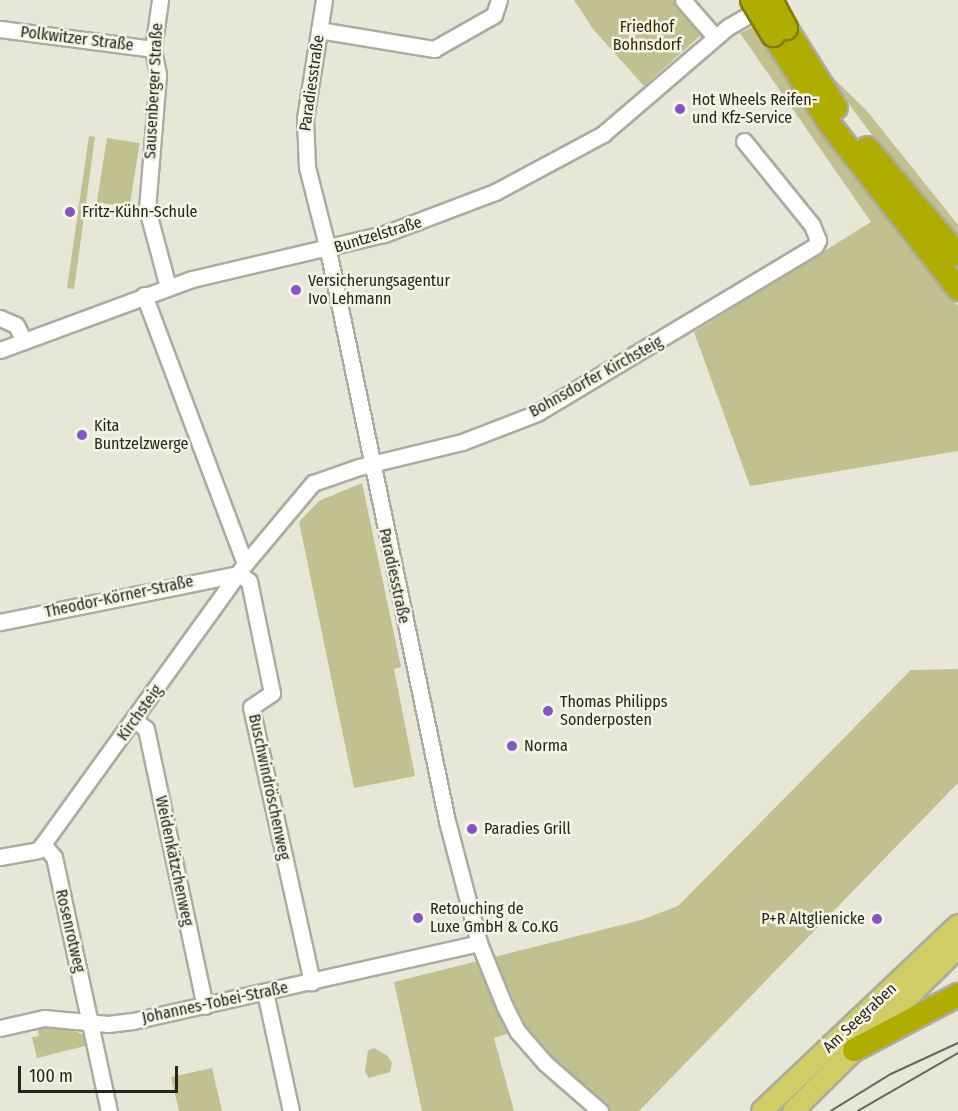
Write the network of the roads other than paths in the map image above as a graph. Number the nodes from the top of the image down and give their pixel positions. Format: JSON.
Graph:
{"nodes":[{"id":1,"x":160,"y":0,"type":"edge"},
{"id":2,"x":324,"y":0,"type":"edge"},
{"id":3,"x":499,"y":0,"type":"edge"},
{"id":4,"x":683,"y":0,"type":"edge"},
{"id":5,"x":752,"y":0,"type":"edge"},
{"id":6,"x":771,"y":0,"type":"edge"},
{"id":7,"x":777,"y":0,"type":"edge"},
{"id":8,"x":0,"y":29,"type":"edge"},
{"id":9,"x":320,"y":30,"type":"junction"},
{"id":10,"x":779,"y":31,"type":"junction"},
{"id":11,"x":715,"y":37,"type":"junction"},
{"id":12,"x":153,"y":49,"type":"junction"},
{"id":13,"x":744,"y":141,"type":"dead end"},
{"id":14,"x":328,"y":250,"type":"junction"},
{"id":15,"x":958,"y":255,"type":"edge"},
{"id":16,"x":956,"y":283,"type":"edge"},
{"id":17,"x":168,"y":286,"type":"junction"},
{"id":18,"x":144,"y":295,"type":"junction"},
{"id":19,"x":0,"y":318,"type":"edge"},
{"id":20,"x":23,"y":339,"type":"junction"},
{"id":21,"x":0,"y":350,"type":"edge"},
{"id":22,"x":371,"y":465,"type":"junction"},
{"id":23,"x":242,"y":569,"type":"junction"},
{"id":24,"x":0,"y":622,"type":"edge"},
{"id":25,"x":135,"y":720,"type":"junction"},
{"id":26,"x":40,"y":847,"type":"junction"},
{"id":27,"x":0,"y":857,"type":"edge"},
{"id":28,"x":958,"y":925,"type":"edge"},
{"id":29,"x":481,"y":948,"type":"junction"},
{"id":30,"x":958,"y":948,"type":"edge"},
{"id":31,"x":312,"y":982,"type":"junction"},
{"id":32,"x":265,"y":992,"type":"junction"},
{"id":33,"x":958,"y":995,"type":"edge"},
{"id":34,"x":205,"y":1006,"type":"junction"},
{"id":35,"x":90,"y":1022,"type":"junction"},
{"id":36,"x":0,"y":1028,"type":"edge"},
{"id":37,"x":854,"y":1050,"type":"junction"},
{"id":38,"x":109,"y":1111,"type":"edge"},
{"id":39,"x":291,"y":1111,"type":"edge"},
{"id":40,"x":600,"y":1111,"type":"edge"},
{"id":41,"x":762,"y":1111,"type":"edge"},
{"id":42,"x":793,"y":1111,"type":"edge"}],
"edges":[{"from":1,"to":12,"type":"street","name":"Sausenberger Straße"},
{"from":2,"to":9,"type":"street","name":"Paradiesstraße"},
{"from":3,"to":9,"type":"street"},
{"from":4,"to":11,"type":"street"},
{"from":5,"to":10,"type":"highway","bridge":true},
{"from":6,"to":10,"type":"highway","bridge":true},
{"from":7,"to":11,"type":"street","name":"Buntzelstraße"},
{"from":8,"to":12,"type":"street","name":"Polkwitzer Straße"},
{"from":9,"to":14,"type":"street","name":"Paradiesstraße"},
{"from":10,"to":15,"type":"highway"},
{"from":10,"to":16,"type":"highway"},
{"from":11,"to":14,"type":"street","name":"Buntzelstraße"},
{"from":12,"to":17,"type":"street","name":"Sausenberger Straße"},
{"from":13,"to":22,"type":"street","name":"Bohnsdorfer Kirchsteig"},
{"from":14,"to":17,"type":"street","name":"Buntzelstraße"},
{"from":14,"to":22,"type":"street","name":"Paradiesstraße"},
{"from":17,"to":18,"type":"street","name":"Buntzelstraße"},
{"from":18,"to":20,"type":"street","name":"Buntzelstraße"},
{"from":18,"to":23,"type":"street"},
{"from":19,"to":20,"type":"street"},
{"from":20,"to":21,"type":"street","name":"Buntzelstraße"},
{"from":22,"to":23,"type":"street","name":"Bohnsdorfer Kirchsteig"},
{"from":22,"to":29,"type":"street","name":"Paradiesstraße"},
{"from":23,"to":24,"type":"street","name":"Theodor-Körner-Straße"},
{"from":23,"to":25,"type":"street","name":"Kirchsteig"},
{"from":23,"to":31,"type":"street","name":"Buschwindröschenweg"},
{"from":25,"to":26,"type":"street","name":"Kirchsteig"},
{"from":25,"to":34,"type":"street","name":"Weidenkätzchenweg"},
{"from":26,"to":27,"type":"street"},
{"from":26,"to":35,"type":"street","name":"Rosenrotweg"},
{"from":28,"to":41,"type":"main road","name":"Am Seegraben"},
{"from":29,"to":31,"type":"street","name":"Johannes-Tobei-Straße"},
{"from":29,"to":40,"type":"street","name":"Paradiesstraße"},
{"from":30,"to":37,"type":"main road","name":"Am Seegraben"},
{"from":31,"to":32,"type":"street","name":"Johannes-Tobei-Straße"},
{"from":32,"to":34,"type":"street","name":"Johannes-Tobei-Straße"},
{"from":32,"to":39,"type":"street"},
{"from":33,"to":37,"type":"highway"},
{"from":34,"to":35,"type":"street","name":"Johannes-Tobei-Straße"},
{"from":35,"to":36,"type":"street","name":"Johannes-Tobei-Straße"},
{"from":35,"to":38,"type":"street","name":"Rosenrotweg"},
{"from":37,"to":42,"type":"main road","name":"Am Seegraben"}]}
